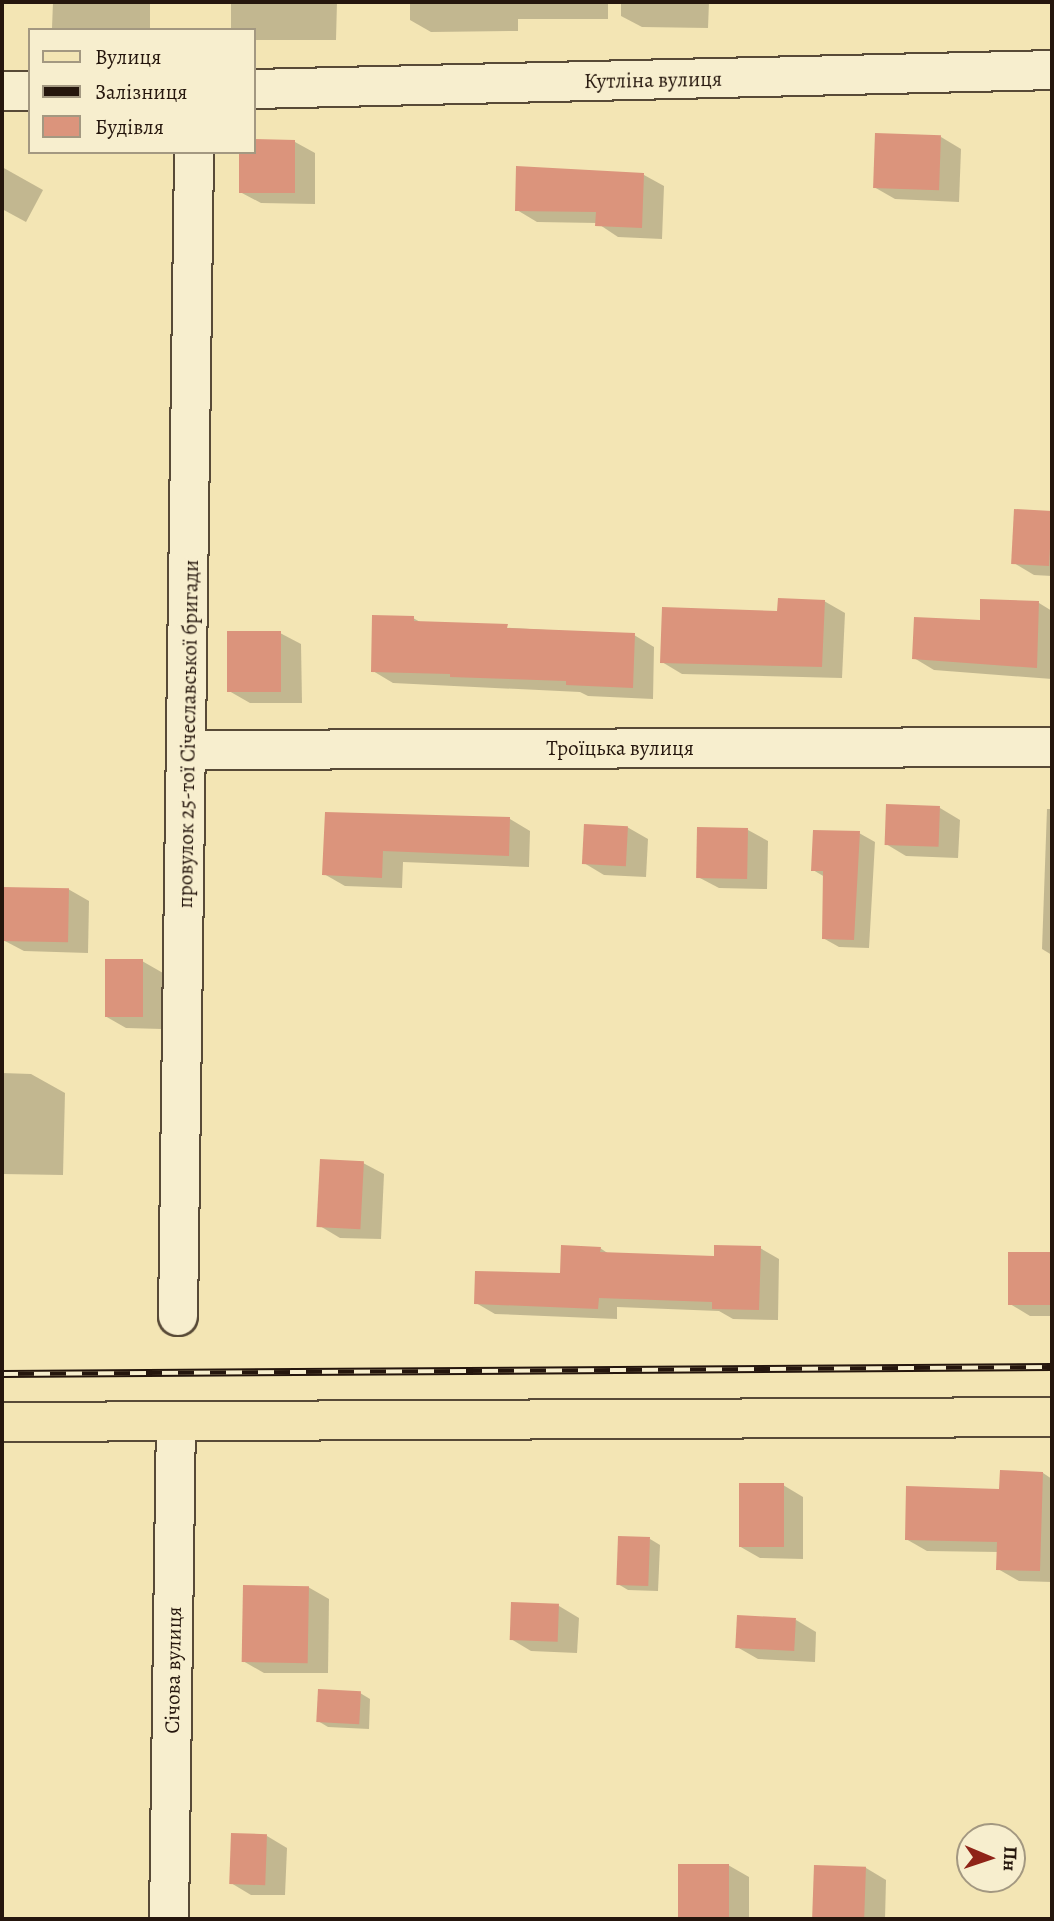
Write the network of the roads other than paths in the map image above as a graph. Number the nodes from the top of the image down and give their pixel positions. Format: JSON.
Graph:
{"nodes":[{"id":1,"x":1052,"y":70,"type":"edge"},
{"id":2,"x":256,"y":89,"type":"edge"},
{"id":3,"x":2,"y":91,"type":"edge"},
{"id":4,"x":28,"y":91,"type":"edge"},
{"id":5,"x":194,"y":154,"type":"edge"},
{"id":6,"x":1052,"y":747,"type":"edge"},
{"id":7,"x":188,"y":750,"type":"junction"},
{"id":8,"x":177,"y":1316,"type":"dead end"},
{"id":9,"x":1052,"y":1417,"type":"edge"},
{"id":10,"x":176,"y":1421,"type":"junction"},
{"id":11,"x":2,"y":1422,"type":"edge"},
{"id":12,"x":169,"y":1919,"type":"edge"}],
"edges":[{"from":1,"to":2,"type":"street","name":"Кутліна вулиця"},
{"from":3,"to":4,"type":"street"},
{"from":5,"to":7,"type":"street","name":"провулок 25-тої Січеславської бригади"},
{"from":6,"to":7,"type":"street","name":"Троїцька вулиця"},
{"from":7,"to":8,"type":"street","name":"провулок 25-тої Січеславської бригади"},
{"from":9,"to":10,"type":"main road"},
{"from":10,"to":11,"type":"main road"},
{"from":10,"to":12,"type":"street","name":"Січова вулиця"}]}
